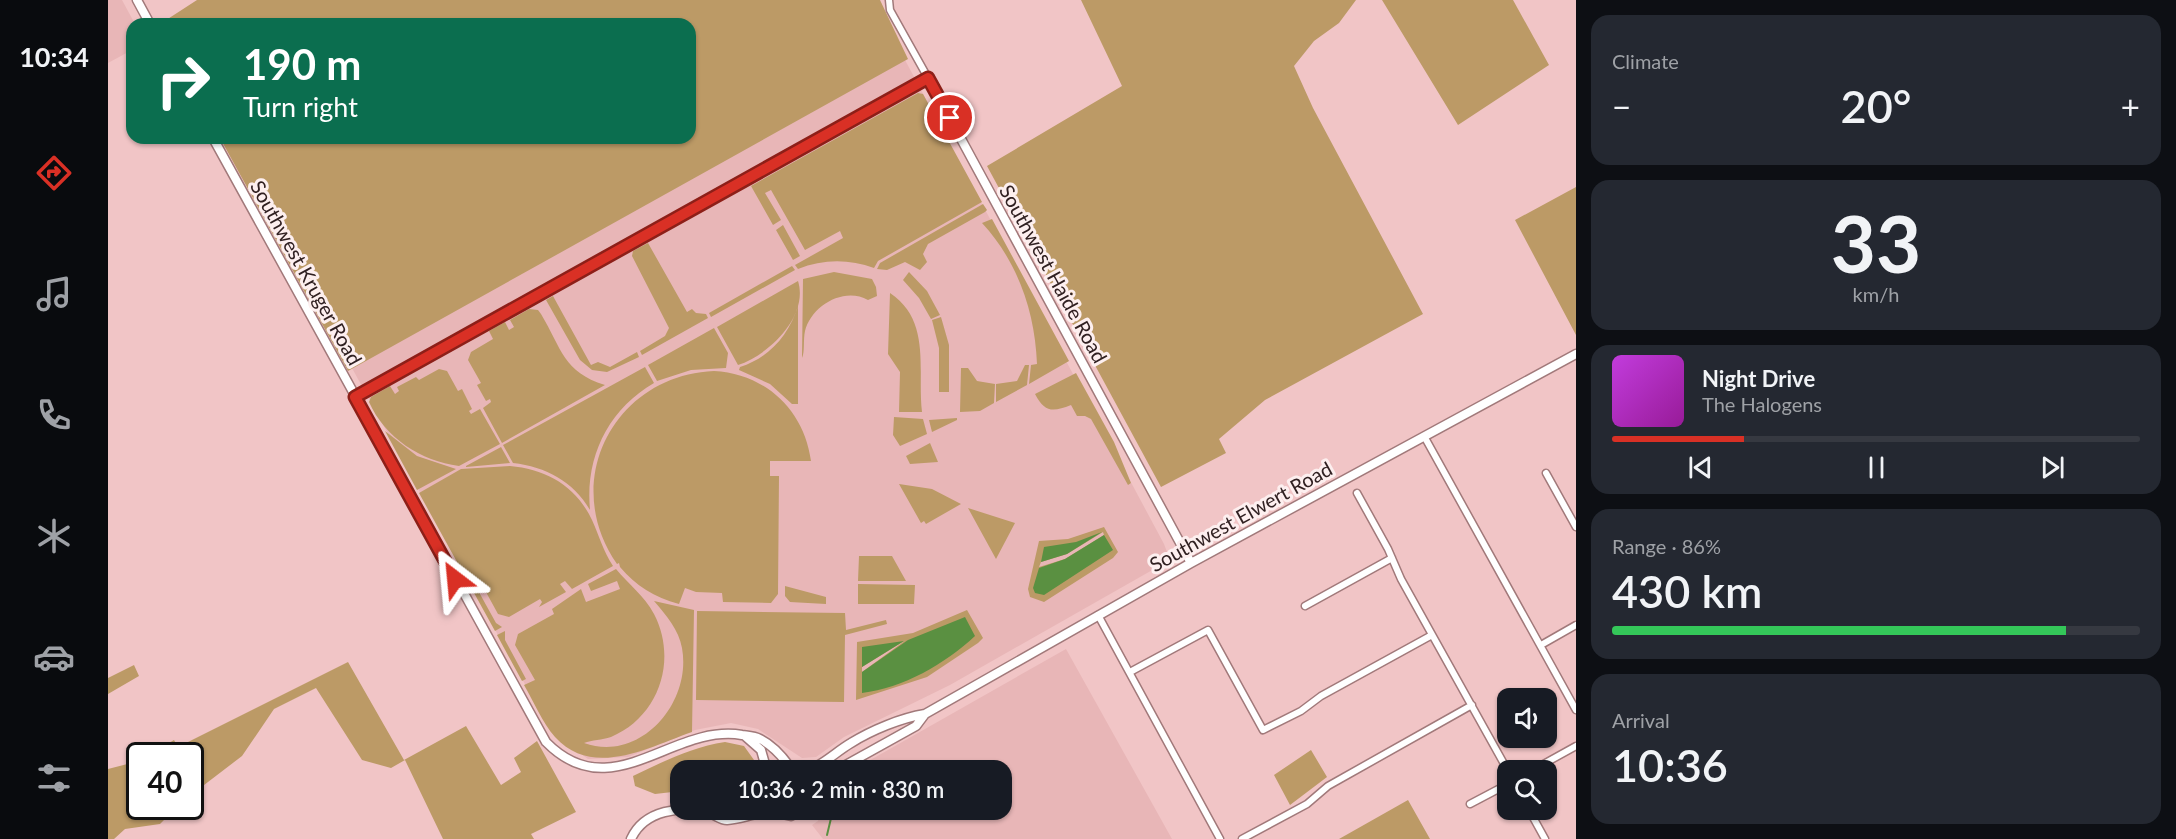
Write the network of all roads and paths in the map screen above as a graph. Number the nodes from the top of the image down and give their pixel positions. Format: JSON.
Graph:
{"nodes":[{"id":1,"x":137,"y":0,"type":"edge"},
{"id":2,"x":889,"y":0,"type":"edge"},
{"id":3,"x":147,"y":18,"type":"edge"},
{"id":4,"x":928,"y":78,"type":"junction"},
{"id":5,"x":216,"y":144,"type":"edge"},
{"id":6,"x":1576,"y":354,"type":"edge"},
{"id":7,"x":355,"y":397,"type":"junction"},
{"id":8,"x":1424,"y":436,"type":"junction"},
{"id":9,"x":1546,"y":473,"type":"dead end"},
{"id":10,"x":1357,"y":493,"type":"dead end"},
{"id":11,"x":1576,"y":527,"type":"edge"},
{"id":12,"x":1392,"y":558,"type":"junction"},
{"id":13,"x":1191,"y":563,"type":"junction"},
{"id":14,"x":1305,"y":606,"type":"dead end"},
{"id":15,"x":1098,"y":615,"type":"junction"},
{"id":16,"x":1576,"y":625,"type":"edge"},
{"id":17,"x":1432,"y":635,"type":"junction"},
{"id":18,"x":1541,"y":645,"type":"junction"},
{"id":19,"x":1130,"y":672,"type":"junction"},
{"id":20,"x":1472,"y":705,"type":"junction"},
{"id":21,"x":1576,"y":710,"type":"edge"},
{"id":22,"x":925,"y":714,"type":"junction"},
{"id":23,"x":745,"y":736,"type":"junction"},
{"id":24,"x":1576,"y":746,"type":"edge"},
{"id":25,"x":764,"y":760,"type":"edge"},
{"id":26,"x":782,"y":760,"type":"edge"},
{"id":27,"x":828,"y":760,"type":"edge"},
{"id":28,"x":855,"y":760,"type":"edge"},
{"id":29,"x":1502,"y":760,"type":"edge"},
{"id":30,"x":1551,"y":760,"type":"edge"},
{"id":31,"x":1497,"y":790,"type":"edge"},
{"id":32,"x":1470,"y":804,"type":"dead end"},
{"id":33,"x":670,"y":812,"type":"edge"},
{"id":34,"x":1535,"y":820,"type":"edge"},
{"id":35,"x":631,"y":839,"type":"edge"},
{"id":36,"x":1220,"y":839,"type":"edge"},
{"id":37,"x":1242,"y":839,"type":"edge"},
{"id":38,"x":1545,"y":839,"type":"edge"}],
"edges":[{"from":1,"to":3,"type":"street"},
{"from":2,"to":4,"type":"street","name":"Southwest Haide Road"},
{"from":4,"to":7,"type":"street"},
{"from":4,"to":13,"type":"street","name":"Southwest Haide Road"},
{"from":5,"to":7,"type":"street","name":"Southwest Kruger Road"},
{"from":6,"to":8,"type":"street","name":"Southwest Elwert Road"},
{"from":7,"to":23,"type":"street","name":"Southwest Kruger Road"},
{"from":8,"to":13,"type":"street","name":"Southwest Elwert Road"},
{"from":8,"to":18,"type":"street"},
{"from":9,"to":11,"type":"street"},
{"from":10,"to":12,"type":"street"},
{"from":12,"to":14,"type":"street"},
{"from":12,"to":17,"type":"street"},
{"from":13,"to":15,"type":"street","name":"Southwest Elwert Road"},
{"from":15,"to":19,"type":"street"},
{"from":15,"to":22,"type":"street","name":"Southwest Elwert Road"},
{"from":16,"to":18,"type":"street"},
{"from":17,"to":19,"type":"street"},
{"from":17,"to":20,"type":"street"},
{"from":18,"to":21,"type":"street"},
{"from":19,"to":36,"type":"street"},
{"from":20,"to":29,"type":"street"},
{"from":20,"to":37,"type":"street"},
{"from":22,"to":27,"type":"street","name":"Southwest Elwert Road"},
{"from":22,"to":28,"type":"street","name":"Southwest Elwert Road"},
{"from":23,"to":25,"type":"street"},
{"from":23,"to":26,"type":"street","name":"Southwest Kruger Road"},
{"from":24,"to":30,"type":"street"},
{"from":31,"to":32,"type":"street"},
{"from":33,"to":35,"type":"street"},
{"from":34,"to":38,"type":"street"}]}
